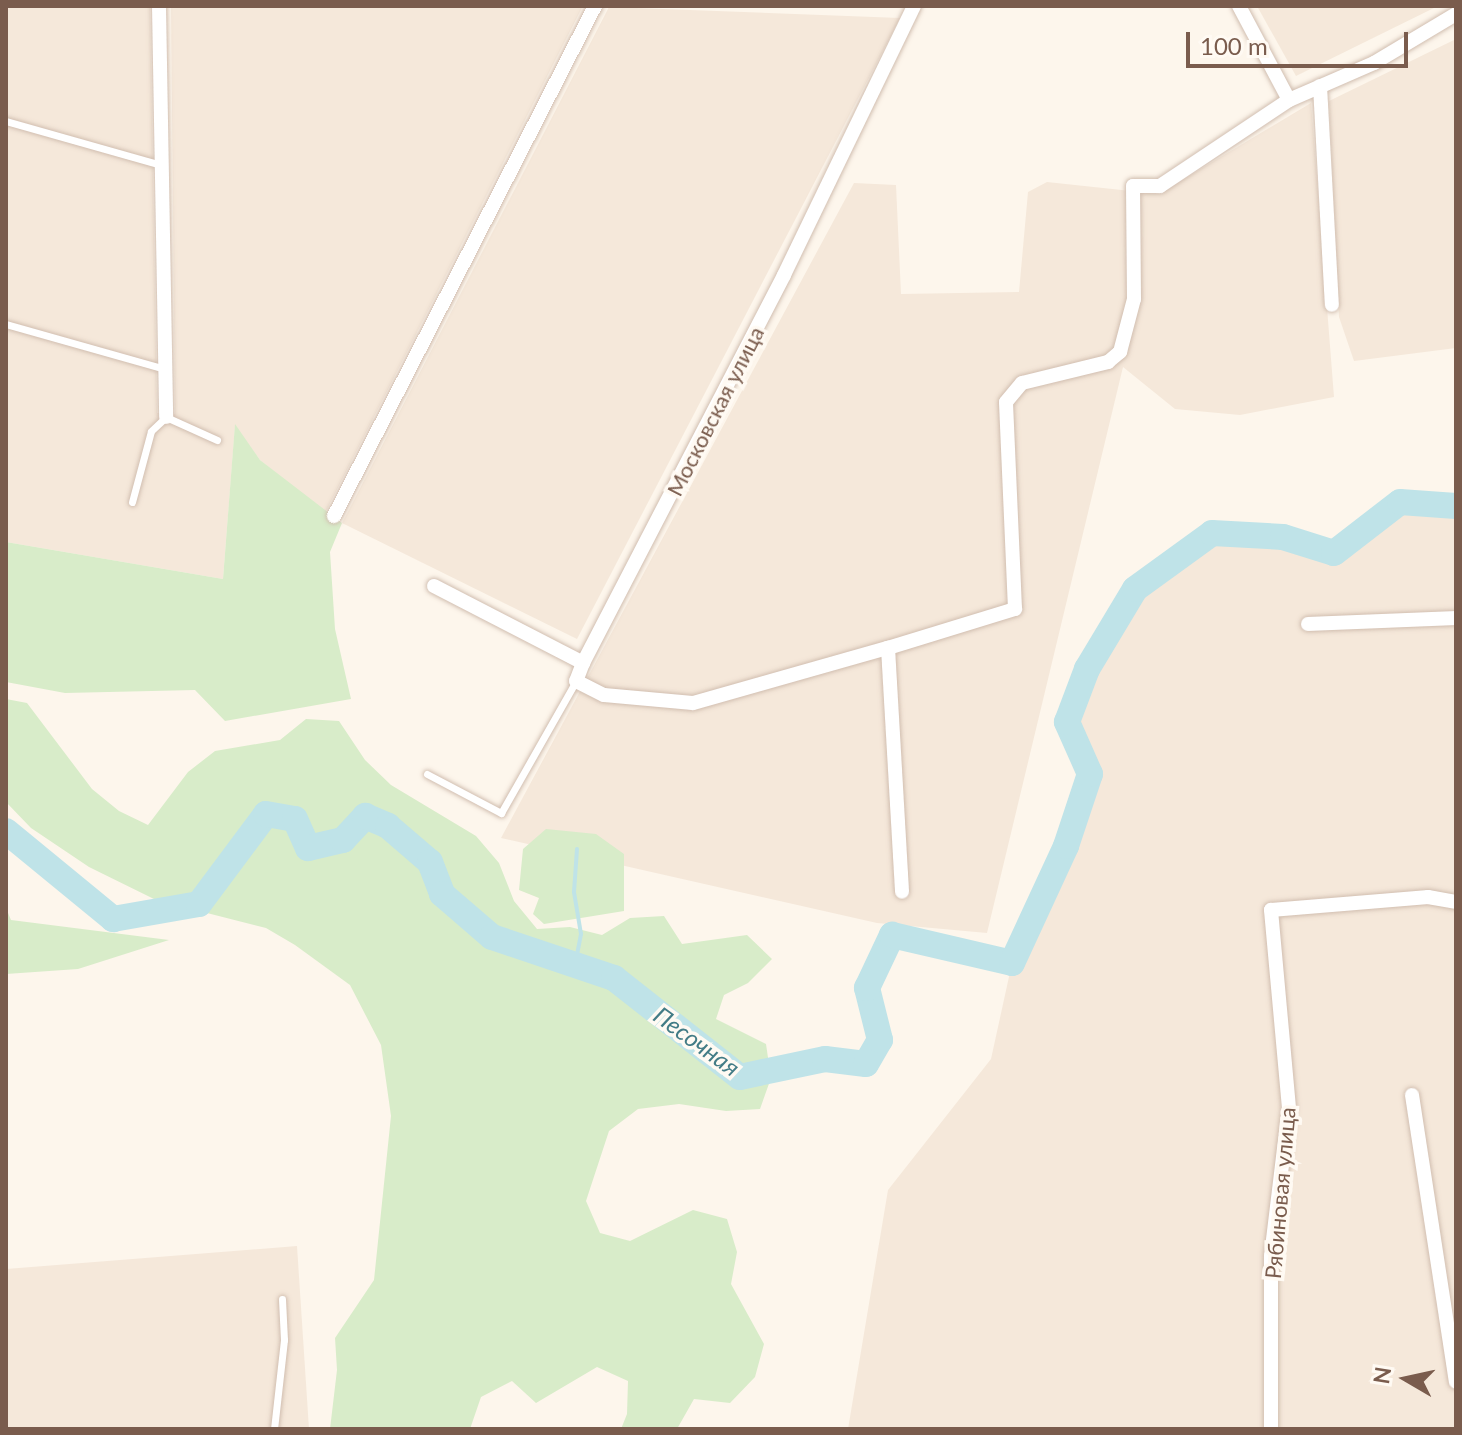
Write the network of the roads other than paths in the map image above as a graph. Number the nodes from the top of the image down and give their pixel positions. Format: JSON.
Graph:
{"nodes":[{"id":1,"x":159,"y":6,"type":"edge"},
{"id":2,"x":595,"y":6,"type":"edge"},
{"id":3,"x":914,"y":6,"type":"edge"},
{"id":4,"x":1230,"y":6,"type":"edge"},
{"id":5,"x":1239,"y":6,"type":"edge"},
{"id":6,"x":1456,"y":14,"type":"edge"},
{"id":7,"x":1320,"y":86,"type":"junction"},
{"id":8,"x":1289,"y":100,"type":"junction"},
{"id":9,"x":6,"y":121,"type":"edge"},
{"id":10,"x":161,"y":165,"type":"junction"},
{"id":11,"x":1332,"y":305,"type":"dead end"},
{"id":12,"x":6,"y":324,"type":"edge"},
{"id":13,"x":165,"y":369,"type":"junction"},
{"id":14,"x":166,"y":417,"type":"junction"},
{"id":15,"x":217,"y":440,"type":"dead end"},
{"id":16,"x":132,"y":502,"type":"dead end"},
{"id":17,"x":334,"y":516,"type":"dead end"},
{"id":18,"x":434,"y":586,"type":"dead end"},
{"id":19,"x":1456,"y":618,"type":"edge"},
{"id":20,"x":1308,"y":624,"type":"dead end"},
{"id":21,"x":888,"y":648,"type":"junction"},
{"id":22,"x":583,"y":663,"type":"junction"},
{"id":23,"x":576,"y":681,"type":"junction"},
{"id":24,"x":427,"y":774,"type":"dead end"},
{"id":25,"x":902,"y":892,"type":"dead end"},
{"id":26,"x":1456,"y":902,"type":"edge"},
{"id":27,"x":1412,"y":1095,"type":"dead end"},
{"id":28,"x":282,"y":1299,"type":"dead end"},
{"id":29,"x":1456,"y":1382,"type":"edge"},
{"id":30,"x":274,"y":1429,"type":"edge"},
{"id":31,"x":1271,"y":1429,"type":"edge"}],
"edges":[{"from":1,"to":10,"type":"street"},
{"from":2,"to":17,"type":"street"},
{"from":3,"to":22,"type":"street","name":"Московская улица"},
{"from":4,"to":5,"type":"street"},
{"from":5,"to":8,"type":"street"},
{"from":6,"to":7,"type":"street"},
{"from":7,"to":8,"type":"street"},
{"from":7,"to":11,"type":"street"},
{"from":8,"to":21,"type":"street"},
{"from":9,"to":10,"type":"lane"},
{"from":10,"to":13,"type":"street"},
{"from":12,"to":13,"type":"lane"},
{"from":13,"to":14,"type":"street"},
{"from":14,"to":15,"type":"lane"},
{"from":14,"to":16,"type":"lane"},
{"from":18,"to":22,"type":"street"},
{"from":19,"to":20,"type":"street"},
{"from":21,"to":23,"type":"street"},
{"from":21,"to":25,"type":"street"},
{"from":22,"to":23,"type":"street","name":"Московская улица"},
{"from":23,"to":24,"type":"lane"},
{"from":26,"to":31,"type":"street","name":"Рябиновая улица"},
{"from":27,"to":29,"type":"street"},
{"from":28,"to":30,"type":"lane"}]}
